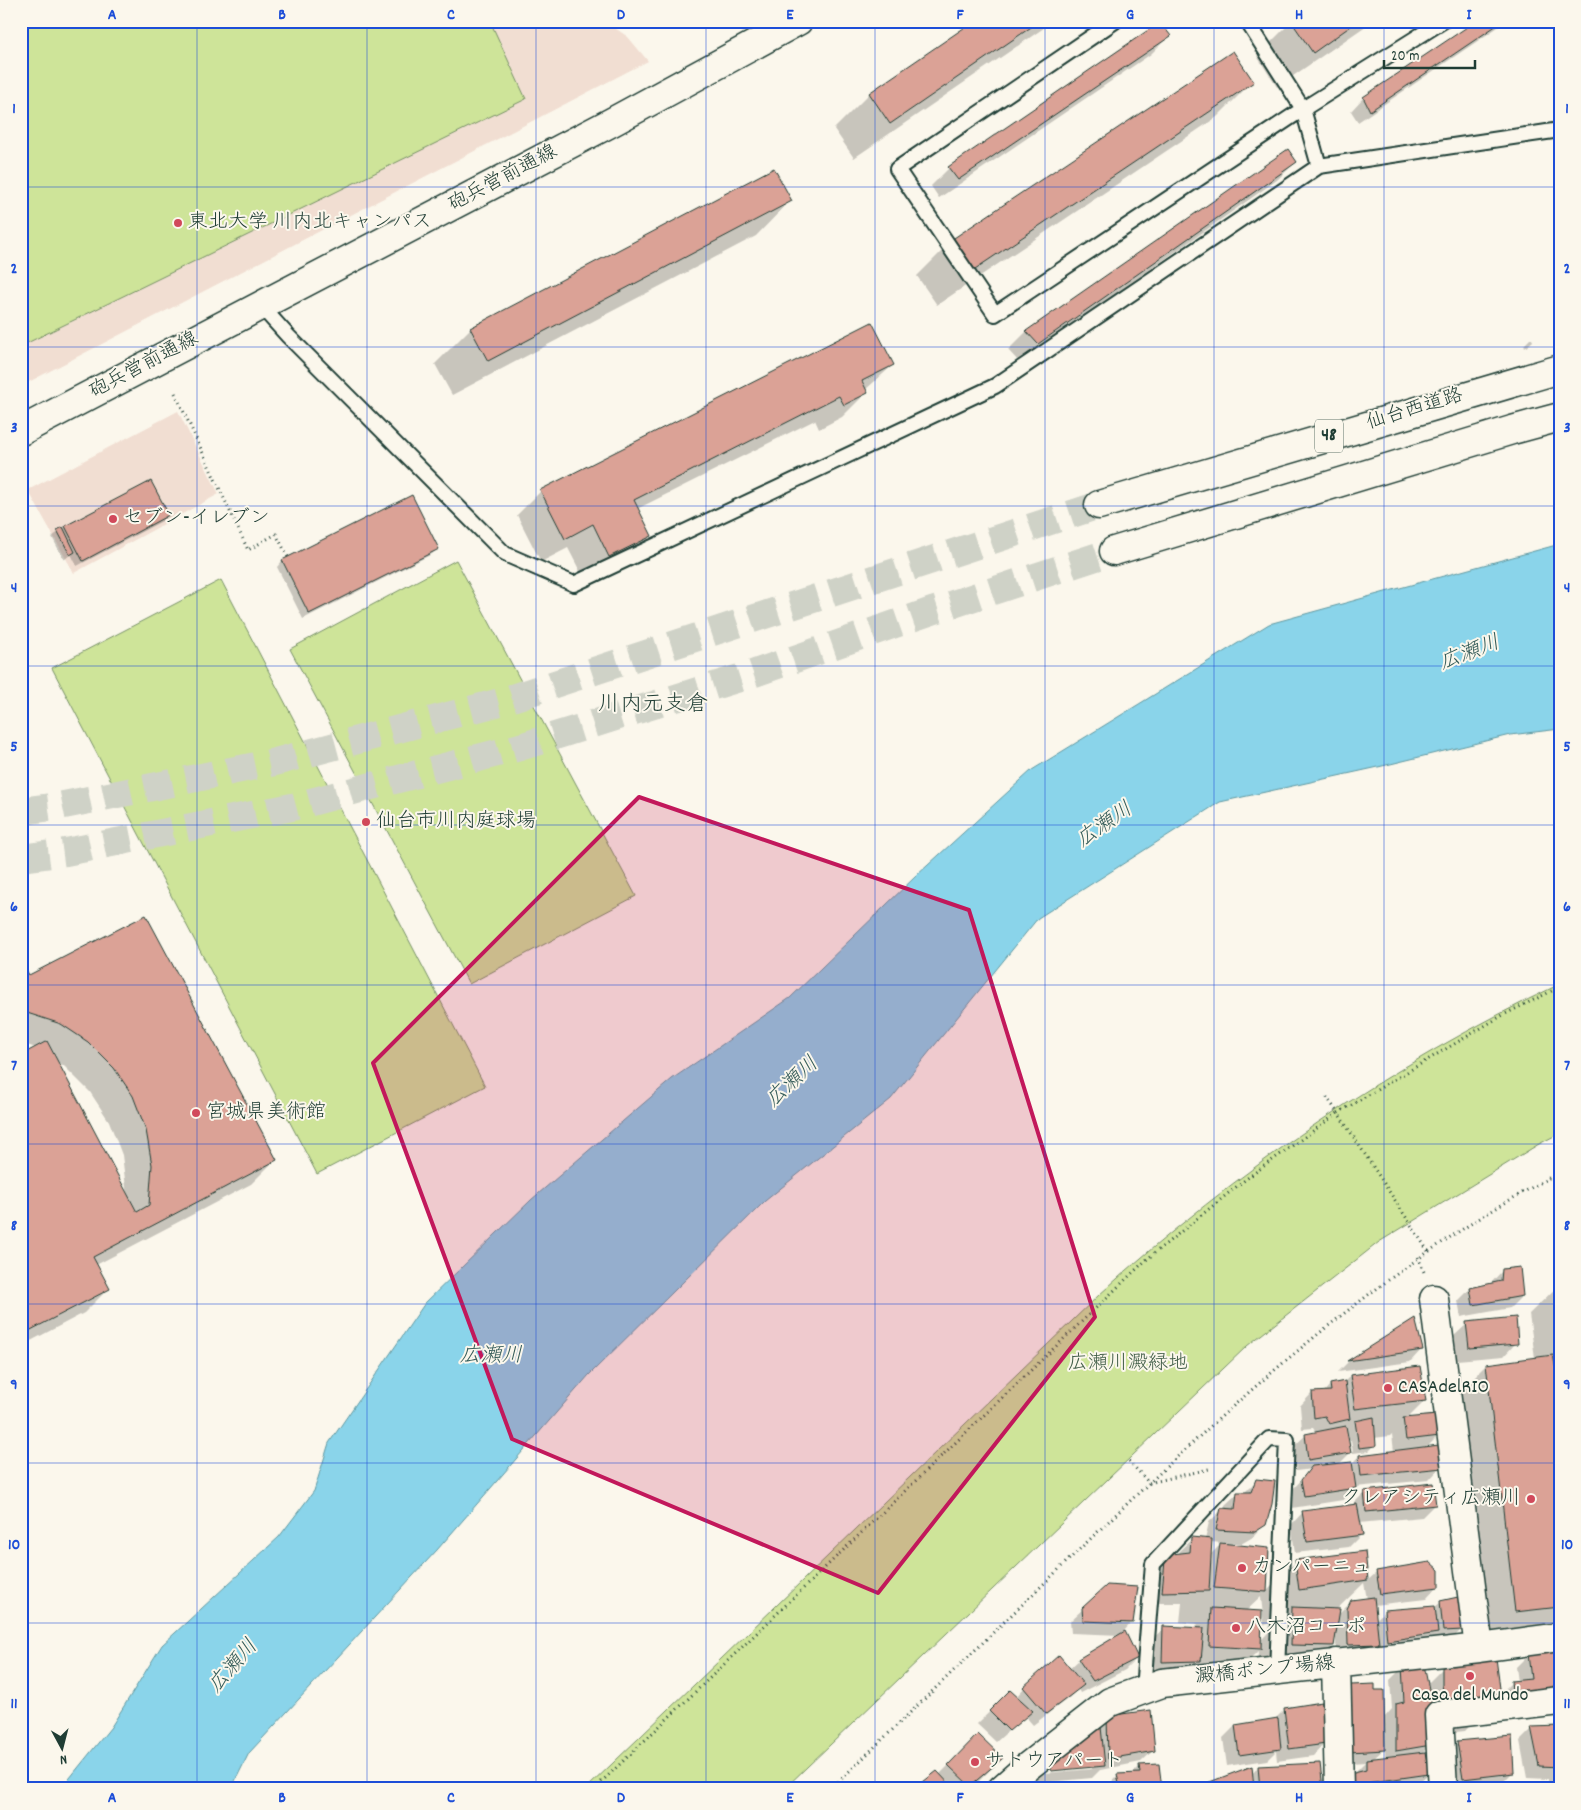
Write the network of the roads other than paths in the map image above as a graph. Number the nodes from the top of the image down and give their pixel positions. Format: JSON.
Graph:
{"nodes":[{"id":1,"x":798,"y":21,"type":"edge"},
{"id":2,"x":1115,"y":21,"type":"edge"},
{"id":3,"x":1247,"y":21,"type":"edge"},
{"id":4,"x":1443,"y":21,"type":"edge"},
{"id":5,"x":1303,"y":109,"type":"junction"},
{"id":6,"x":1560,"y":130,"type":"edge"},
{"id":7,"x":1319,"y":166,"type":"junction"},
{"id":8,"x":260,"y":305,"type":"junction"},
{"id":9,"x":1560,"y":368,"type":"edge"},
{"id":10,"x":1560,"y":417,"type":"edge"},
{"id":11,"x":21,"y":431,"type":"edge"},
{"id":12,"x":1099,"y":505,"type":"tunnel mouth"},
{"id":13,"x":1114,"y":551,"type":"tunnel mouth"},
{"id":14,"x":1434,"y":1299,"type":"dead end"},
{"id":15,"x":1560,"y":1637,"type":"edge"},
{"id":16,"x":1478,"y":1648,"type":"junction"},
{"id":17,"x":1336,"y":1663,"type":"junction"},
{"id":18,"x":1276,"y":1670,"type":"junction"},
{"id":19,"x":1144,"y":1690,"type":"junction"},
{"id":20,"x":1560,"y":1701,"type":"edge"},
{"id":21,"x":1029,"y":1778,"type":"edge"},
{"id":22,"x":1002,"y":1789,"type":"edge"},
{"id":23,"x":1339,"y":1789,"type":"edge"},
{"id":24,"x":1443,"y":1789,"type":"edge"}],
"edges":[{"from":1,"to":8,"type":"main road","name":"砲兵営前通線"},
{"from":2,"to":5,"type":"lane"},
{"from":3,"to":5,"type":"lane"},
{"from":4,"to":5,"type":"lane"},
{"from":5,"to":7,"type":"lane"},
{"from":6,"to":7,"type":"lane"},
{"from":7,"to":8,"type":"lane"},
{"from":8,"to":11,"type":"main road","name":"砲兵営前通線"},
{"from":9,"to":12,"type":"main road","name":"仙台西道路","number":"48"},
{"from":10,"to":13,"type":"main road","number":"48"},
{"from":14,"to":16,"type":"main road"},
{"from":15,"to":16,"type":"main road","name":"澱橋ポンプ場線"},
{"from":16,"to":17,"type":"main road","name":"澱橋ポンプ場線"},
{"from":17,"to":18,"type":"main road","name":"澱橋ポンプ場線"},
{"from":17,"to":23,"type":"main road"},
{"from":18,"to":19,"type":"main road","name":"澱橋ポンプ場線"},
{"from":18,"to":19,"type":"lane"},
{"from":19,"to":21,"type":"main road","name":"澱橋ポンプ場線"},
{"from":20,"to":24,"type":"main road"},
{"from":21,"to":22,"type":"main road","name":"澱橋ポンプ場線"}]}
